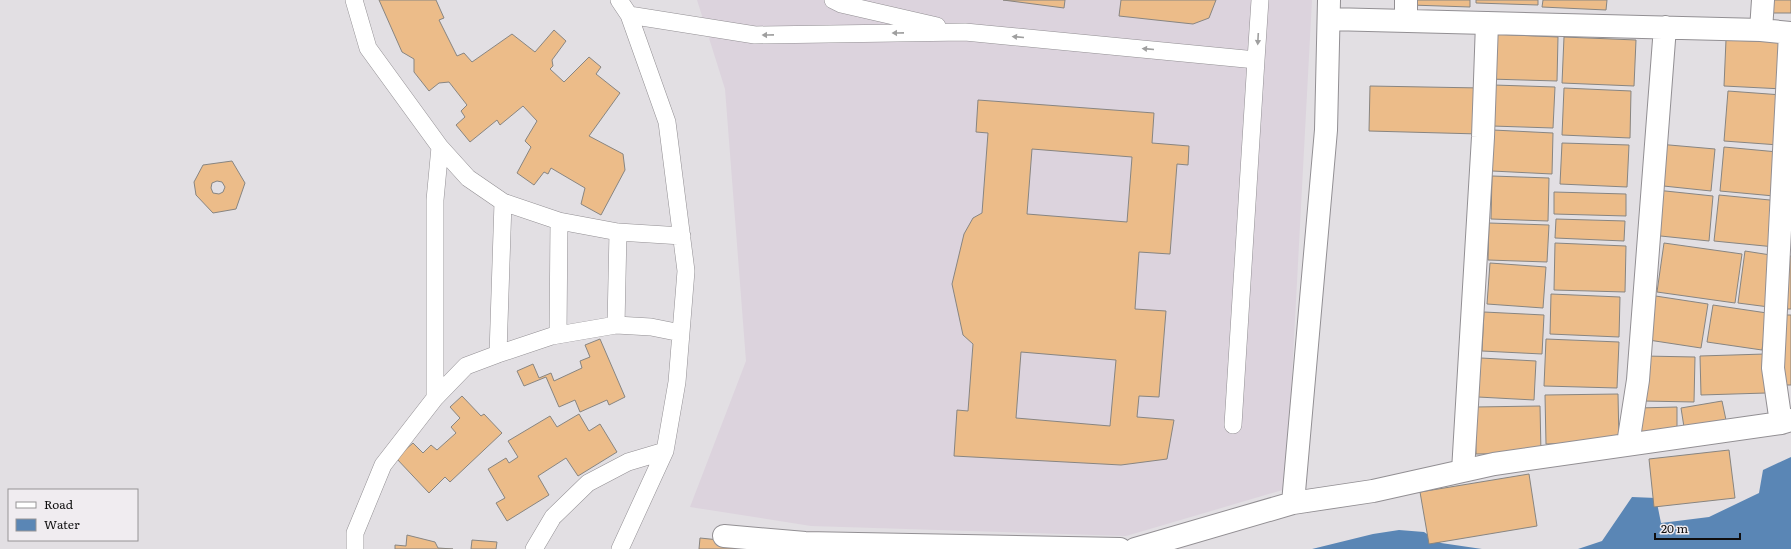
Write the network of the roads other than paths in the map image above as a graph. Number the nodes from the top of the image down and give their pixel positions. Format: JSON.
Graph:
{"nodes":[{"id":1,"x":354,"y":0,"type":"edge"},
{"id":2,"x":619,"y":0,"type":"edge"},
{"id":3,"x":833,"y":0,"type":"edge"},
{"id":4,"x":1260,"y":0,"type":"edge"},
{"id":5,"x":1763,"y":0,"type":"edge"},
{"id":6,"x":1329,"y":9,"type":"edge"},
{"id":7,"x":1406,"y":10,"type":"edge"},
{"id":8,"x":630,"y":15,"type":"junction"},
{"id":9,"x":1487,"y":23,"type":"junction"},
{"id":10,"x":1665,"y":27,"type":"junction"},
{"id":11,"x":1761,"y":30,"type":"junction"},
{"id":12,"x":965,"y":32,"type":"junction"},
{"id":13,"x":1791,"y":33,"type":"edge"},
{"id":14,"x":1256,"y":60,"type":"junction"},
{"id":15,"x":440,"y":147,"type":"junction"},
{"id":16,"x":503,"y":202,"type":"junction"},
{"id":17,"x":559,"y":221,"type":"junction"},
{"id":18,"x":618,"y":232,"type":"junction"},
{"id":19,"x":682,"y":236,"type":"junction"},
{"id":20,"x":616,"y":325,"type":"junction"},
{"id":21,"x":681,"y":333,"type":"junction"},
{"id":22,"x":558,"y":335,"type":"junction"},
{"id":23,"x":498,"y":354,"type":"junction"},
{"id":24,"x":435,"y":398,"type":"junction"},
{"id":25,"x":1786,"y":422,"type":"edge"},
{"id":26,"x":1233,"y":426,"type":"dead end"},
{"id":27,"x":1628,"y":444,"type":"junction"},
{"id":28,"x":665,"y":452,"type":"junction"},
{"id":29,"x":1463,"y":470,"type":"junction"},
{"id":30,"x":1293,"y":502,"type":"junction"},
{"id":31,"x":724,"y":536,"type":"dead end"},
{"id":32,"x":824,"y":546,"type":"edge"},
{"id":33,"x":353,"y":548,"type":"edge"},
{"id":34,"x":975,"y":548,"type":"edge"},
{"id":35,"x":534,"y":549,"type":"edge"},
{"id":36,"x":621,"y":549,"type":"edge"},
{"id":37,"x":1120,"y":549,"type":"edge"},
{"id":38,"x":1135,"y":549,"type":"edge"}],
"edges":[{"from":1,"to":15,"type":"lane"},
{"from":2,"to":8,"type":"lane"},
{"from":3,"to":12,"type":"lane"},
{"from":4,"to":14,"type":"lane","one_way":true},
{"from":5,"to":11,"type":"street"},
{"from":6,"to":7,"type":"street"},
{"from":6,"to":30,"type":"street"},
{"from":7,"to":9,"type":"street"},
{"from":12,"to":8,"type":"lane","one_way":true},
{"from":8,"to":19,"type":"lane"},
{"from":9,"to":10,"type":"street"},
{"from":9,"to":29,"type":"street"},
{"from":10,"to":11,"type":"street"},
{"from":10,"to":27,"type":"street"},
{"from":11,"to":13,"type":"street"},
{"from":14,"to":12,"type":"lane","one_way":true},
{"from":13,"to":25,"type":"street"},
{"from":14,"to":26,"type":"lane"},
{"from":15,"to":16,"type":"lane"},
{"from":15,"to":24,"type":"lane"},
{"from":16,"to":17,"type":"lane"},
{"from":16,"to":23,"type":"lane"},
{"from":17,"to":18,"type":"lane"},
{"from":17,"to":22,"type":"lane"},
{"from":18,"to":19,"type":"lane"},
{"from":18,"to":20,"type":"lane"},
{"from":19,"to":21,"type":"lane"},
{"from":20,"to":21,"type":"lane"},
{"from":20,"to":22,"type":"lane"},
{"from":21,"to":28,"type":"lane"},
{"from":22,"to":23,"type":"lane"},
{"from":23,"to":24,"type":"lane"},
{"from":24,"to":33,"type":"lane"},
{"from":25,"to":27,"type":"street"},
{"from":27,"to":29,"type":"street"},
{"from":28,"to":35,"type":"lane"},
{"from":28,"to":36,"type":"lane"},
{"from":29,"to":30,"type":"street"},
{"from":30,"to":38,"type":"street"},
{"from":31,"to":32,"type":"street"},
{"from":32,"to":34,"type":"street"},
{"from":34,"to":37,"type":"street"}]}
